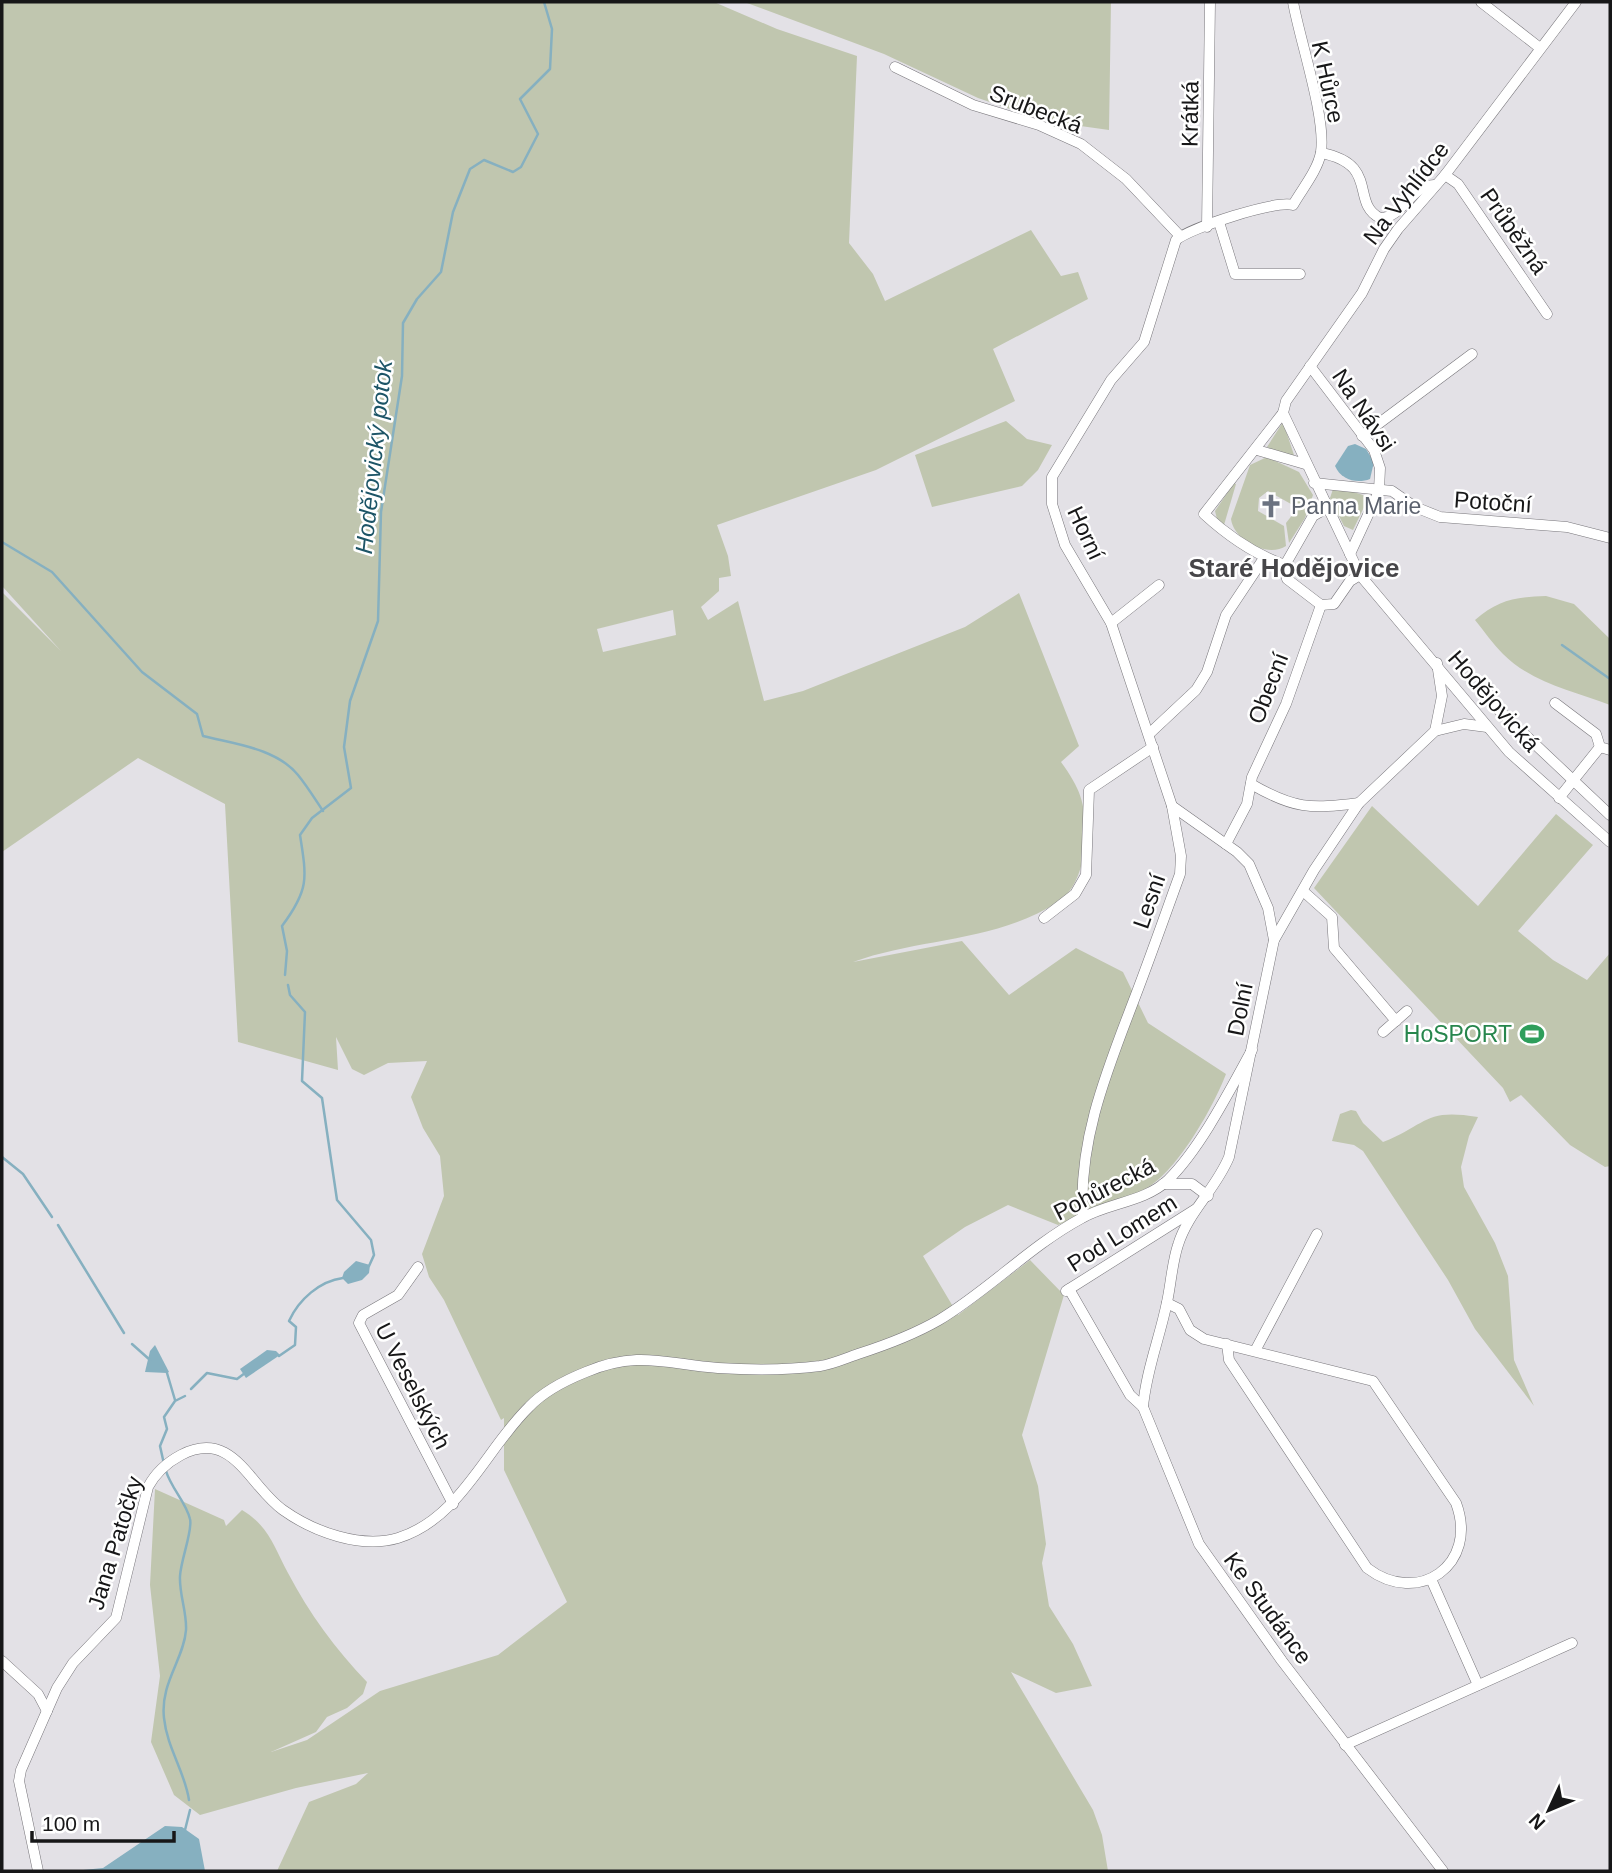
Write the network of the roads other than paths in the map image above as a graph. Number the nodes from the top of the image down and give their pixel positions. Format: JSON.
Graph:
{"nodes":[{"id":1,"x":1210,"y":2,"type":"edge"},
{"id":2,"x":1293,"y":2,"type":"edge"},
{"id":3,"x":1482,"y":2,"type":"edge"},
{"id":4,"x":1576,"y":2,"type":"edge"},
{"id":5,"x":1540,"y":48,"type":"junction"},
{"id":6,"x":895,"y":67,"type":"dead end"},
{"id":7,"x":1321,"y":153,"type":"junction"},
{"id":8,"x":1445,"y":175,"type":"junction"},
{"id":9,"x":1434,"y":185,"type":"junction"},
{"id":10,"x":1219,"y":222,"type":"junction"},
{"id":11,"x":1206,"y":227,"type":"junction"},
{"id":12,"x":1180,"y":236,"type":"junction"},
{"id":13,"x":1300,"y":274,"type":"dead end"},
{"id":14,"x":1547,"y":314,"type":"dead end"},
{"id":15,"x":1472,"y":354,"type":"dead end"},
{"id":16,"x":1310,"y":366,"type":"junction"},
{"id":17,"x":1283,"y":413,"type":"junction"},
{"id":18,"x":1362,"y":436,"type":"junction"},
{"id":19,"x":1257,"y":450,"type":"junction"},
{"id":20,"x":1305,"y":464,"type":"junction"},
{"id":21,"x":1314,"y":484,"type":"junction"},
{"id":22,"x":1379,"y":491,"type":"junction"},
{"id":23,"x":1327,"y":508,"type":"junction"},
{"id":24,"x":1610,"y":538,"type":"edge"},
{"id":25,"x":1350,"y":554,"type":"junction"},
{"id":26,"x":1264,"y":558,"type":"junction"},
{"id":27,"x":1285,"y":565,"type":"junction"},
{"id":28,"x":1360,"y":575,"type":"junction"},
{"id":29,"x":1159,"y":585,"type":"dead end"},
{"id":30,"x":1321,"y":605,"type":"junction"},
{"id":31,"x":1111,"y":623,"type":"junction"},
{"id":32,"x":1437,"y":663,"type":"junction"},
{"id":33,"x":1485,"y":697,"type":"dead end"},
{"id":34,"x":1555,"y":703,"type":"dead end"},
{"id":35,"x":1487,"y":727,"type":"junction"},
{"id":36,"x":1434,"y":731,"type":"junction"},
{"id":37,"x":1149,"y":734,"type":"junction"},
{"id":38,"x":1153,"y":747,"type":"junction"},
{"id":39,"x":1605,"y":749,"type":"edge"},
{"id":40,"x":1573,"y":782,"type":"junction"},
{"id":41,"x":1251,"y":784,"type":"junction"},
{"id":42,"x":1559,"y":798,"type":"junction"},
{"id":43,"x":1359,"y":803,"type":"junction"},
{"id":44,"x":1172,"y":806,"type":"junction"},
{"id":45,"x":1610,"y":815,"type":"edge"},
{"id":46,"x":1610,"y":842,"type":"edge"},
{"id":47,"x":1226,"y":844,"type":"junction"},
{"id":48,"x":1303,"y":891,"type":"junction"},
{"id":49,"x":1044,"y":918,"type":"dead end"},
{"id":50,"x":1274,"y":940,"type":"junction"},
{"id":51,"x":1407,"y":1011,"type":"dead end"},
{"id":52,"x":1396,"y":1021,"type":"junction"},
{"id":53,"x":1383,"y":1032,"type":"dead end"},
{"id":54,"x":1252,"y":1050,"type":"junction"},
{"id":55,"x":1163,"y":1184,"type":"junction"},
{"id":56,"x":1209,"y":1196,"type":"junction"},
{"id":57,"x":1199,"y":1208,"type":"junction"},
{"id":58,"x":1083,"y":1217,"type":"junction"},
{"id":59,"x":1317,"y":1234,"type":"dead end"},
{"id":60,"x":418,"y":1267,"type":"dead end"},
{"id":61,"x":1068,"y":1290,"type":"joint"},
{"id":62,"x":1167,"y":1303,"type":"junction"},
{"id":63,"x":1227,"y":1344,"type":"junction"},
{"id":64,"x":1255,"y":1351,"type":"junction"},
{"id":65,"x":1143,"y":1407,"type":"junction"},
{"id":66,"x":207,"y":1447,"type":"joint"},
{"id":67,"x":453,"y":1504,"type":"junction"},
{"id":68,"x":1431,"y":1579,"type":"junction"},
{"id":69,"x":1572,"y":1643,"type":"dead end"},
{"id":70,"x":2,"y":1661,"type":"edge"},
{"id":71,"x":1478,"y":1685,"type":"junction"},
{"id":72,"x":47,"y":1711,"type":"junction"},
{"id":73,"x":1345,"y":1745,"type":"junction"},
{"id":74,"x":38,"y":1871,"type":"edge"},
{"id":75,"x":1443,"y":1871,"type":"edge"}],
"edges":[{"from":1,"to":11,"type":"street","name":"Krátká"},
{"from":2,"to":7,"type":"street","name":"K Hůrce"},
{"from":3,"to":5,"type":"street"},
{"from":4,"to":5,"type":"street","name":"Na Vyhlídce"},
{"from":5,"to":8,"type":"street","name":"Na Vyhlídce"},
{"from":6,"to":12,"type":"street","name":"Srubecká"},
{"from":7,"to":9,"type":"street"},
{"from":7,"to":10,"type":"street","name":"K Hůrce"},
{"from":8,"to":9,"type":"street","name":"Na Vyhlídce"},
{"from":8,"to":14,"type":"street","name":"Průběžná"},
{"from":9,"to":16,"type":"street","name":"Na Vyhlídce"},
{"from":10,"to":11,"type":"street"},
{"from":10,"to":13,"type":"street"},
{"from":11,"to":12,"type":"street"},
{"from":12,"to":31,"type":"street","name":"Horní"},
{"from":15,"to":18,"type":"street"},
{"from":16,"to":17,"type":"street","name":"Na Návsi"},
{"from":16,"to":18,"type":"street","name":"Na Návsi"},
{"from":17,"to":19,"type":"street","name":"Na Návsi"},
{"from":17,"to":20,"type":"street"},
{"from":18,"to":22,"type":"street","name":"Na Návsi"},
{"from":19,"to":20,"type":"street"},
{"from":19,"to":26,"type":"street","name":"Na Návsi"},
{"from":20,"to":21,"type":"street"},
{"from":21,"to":22,"type":"street","name":"Na Návsi"},
{"from":21,"to":23,"type":"street"},
{"from":22,"to":24,"type":"street","name":"Potoční"},
{"from":22,"to":25,"type":"street","name":"Na Návsi"},
{"from":23,"to":25,"type":"street"},
{"from":23,"to":27,"type":"street"},
{"from":25,"to":28,"type":"street"},
{"from":26,"to":27,"type":"street","name":"Na Návsi"},
{"from":26,"to":37,"type":"street"},
{"from":27,"to":30,"type":"street"},
{"from":28,"to":30,"type":"street"},
{"from":28,"to":32,"type":"street","name":"Hodějovická"},
{"from":29,"to":31,"type":"street"},
{"from":30,"to":41,"type":"street","name":"Obecní"},
{"from":31,"to":37,"type":"street","name":"Horní"},
{"from":32,"to":35,"type":"street","name":"Hodějovická"},
{"from":32,"to":36,"type":"street"},
{"from":33,"to":40,"type":"street"},
{"from":34,"to":39,"type":"street"},
{"from":35,"to":36,"type":"street"},
{"from":35,"to":42,"type":"street","name":"Hodějovická"},
{"from":36,"to":43,"type":"street","name":"Dolní"},
{"from":37,"to":38,"type":"street","name":"Horní"},
{"from":38,"to":44,"type":"street","name":"Horní"},
{"from":38,"to":49,"type":"street"},
{"from":39,"to":40,"type":"street"},
{"from":40,"to":42,"type":"street"},
{"from":40,"to":45,"type":"street"},
{"from":41,"to":43,"type":"street"},
{"from":41,"to":47,"type":"street","name":"Obecní"},
{"from":42,"to":46,"type":"street","name":"Hodějovická"},
{"from":43,"to":48,"type":"street","name":"Dolní"},
{"from":44,"to":47,"type":"street"},
{"from":44,"to":58,"type":"street","name":"Lesní"},
{"from":47,"to":50,"type":"street"},
{"from":48,"to":50,"type":"street","name":"Dolní"},
{"from":48,"to":52,"type":"street"},
{"from":50,"to":54,"type":"street","name":"Dolní"},
{"from":51,"to":52,"type":"street"},
{"from":52,"to":53,"type":"street"},
{"from":54,"to":55,"type":"street","name":"Pohůrecká"},
{"from":54,"to":56,"type":"street","name":"Dolní"},
{"from":55,"to":56,"type":"street"},
{"from":55,"to":58,"type":"street","name":"Pohůrecká"},
{"from":56,"to":57,"type":"street","name":"Dolní"},
{"from":57,"to":61,"type":"street","name":"Pod Lomem"},
{"from":57,"to":62,"type":"street","name":"Dolní"},
{"from":58,"to":67,"type":"street","name":"Pohůrecká"},
{"from":59,"to":64,"type":"street"},
{"from":60,"to":67,"type":"street","name":"U Veselských"},
{"from":61,"to":65,"type":"street","name":"Ke Studánce"},
{"from":62,"to":63,"type":"street"},
{"from":62,"to":65,"type":"street","name":"Dolní"},
{"from":63,"to":64,"type":"street"},
{"from":63,"to":68,"type":"street"},
{"from":64,"to":68,"type":"street"},
{"from":65,"to":73,"type":"street","name":"Ke Studánce"},
{"from":66,"to":67,"type":"street","name":"Pohůrecká"},
{"from":66,"to":72,"type":"street","name":"Jana Patočky"},
{"from":68,"to":71,"type":"street"},
{"from":69,"to":71,"type":"street"},
{"from":70,"to":72,"type":"street"},
{"from":71,"to":73,"type":"street"},
{"from":72,"to":74,"type":"street","name":"Jana Patočky"},
{"from":73,"to":75,"type":"street","name":"Ke Studánce"}]}
